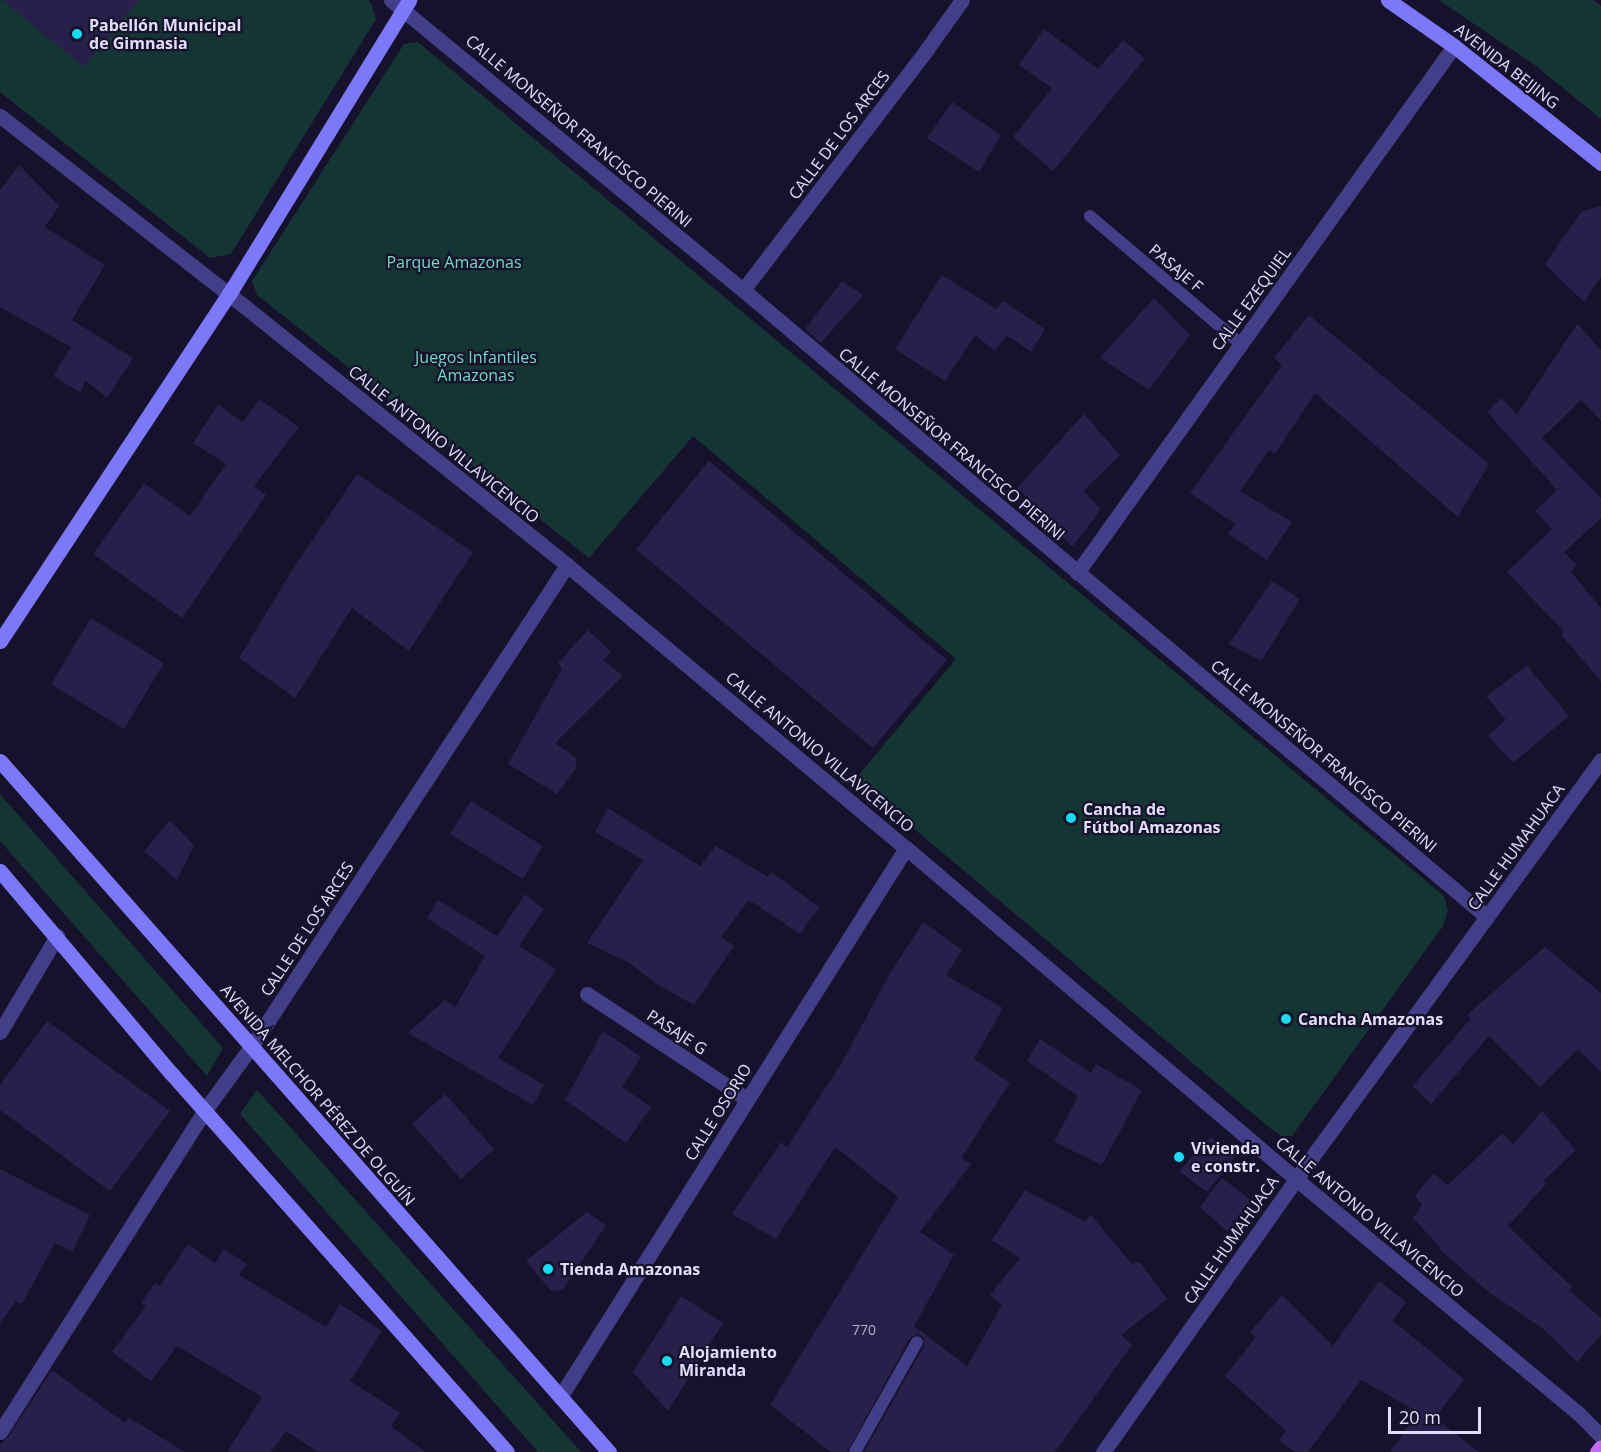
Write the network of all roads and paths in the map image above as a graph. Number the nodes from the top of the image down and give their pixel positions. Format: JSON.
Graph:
{"nodes":[{"id":1,"x":962,"y":0,"type":"edge"},
{"id":2,"x":1388,"y":0,"type":"edge"},
{"id":3,"x":401,"y":3,"type":"edge"},
{"id":4,"x":1454,"y":46,"type":"junction"},
{"id":5,"x":0,"y":116,"type":"edge"},
{"id":6,"x":1601,"y":163,"type":"edge"},
{"id":7,"x":1090,"y":216,"type":"dead end"},
{"id":8,"x":743,"y":290,"type":"junction"},
{"id":9,"x":229,"y":294,"type":"junction"},
{"id":10,"x":1241,"y":344,"type":"junction"},
{"id":11,"x":567,"y":565,"type":"junction"},
{"id":12,"x":1077,"y":573,"type":"junction"},
{"id":13,"x":0,"y":641,"type":"edge"},
{"id":14,"x":1601,"y":760,"type":"edge"},
{"id":15,"x":0,"y":761,"type":"edge"},
{"id":16,"x":906,"y":848,"type":"junction"},
{"id":17,"x":0,"y":871,"type":"edge"},
{"id":18,"x":1487,"y":917,"type":"junction"},
{"id":19,"x":57,"y":936,"type":"junction"},
{"id":20,"x":587,"y":994,"type":"dead end"},
{"id":21,"x":0,"y":1032,"type":"edge"},
{"id":22,"x":251,"y":1047,"type":"junction"},
{"id":23,"x":747,"y":1099,"type":"junction"},
{"id":24,"x":205,"y":1110,"type":"junction"},
{"id":25,"x":1296,"y":1179,"type":"junction"},
{"id":26,"x":917,"y":1342,"type":"dead end"},
{"id":27,"x":560,"y":1397,"type":"junction"},
{"id":28,"x":0,"y":1432,"type":"edge"},
{"id":29,"x":1601,"y":1436,"type":"edge"},
{"id":30,"x":1601,"y":1447,"type":"edge"},
{"id":31,"x":507,"y":1452,"type":"edge"},
{"id":32,"x":609,"y":1452,"type":"edge"},
{"id":33,"x":855,"y":1452,"type":"edge"},
{"id":34,"x":1103,"y":1452,"type":"edge"},
{"id":35,"x":1597,"y":1452,"type":"edge"}],
"edges":[{"from":1,"to":8,"type":"street","name":"CALLE DE LOS ARCES"},
{"from":2,"to":4,"type":"street","name":"AVENIDA BEIJING"},
{"from":3,"to":8,"type":"street","name":"CALLE MONSEÑOR FRANCISCO PIERINI"},
{"from":3,"to":9,"type":"street"},
{"from":4,"to":6,"type":"street","name":"AVENIDA BEIJING"},
{"from":4,"to":10,"type":"street","name":"CALLE EZEQUIEL"},
{"from":5,"to":9,"type":"street","name":"CALLE ANTONIO VILLAVICENCIO"},
{"from":7,"to":10,"type":"lane","name":"PASAJE F"},
{"from":8,"to":12,"type":"street","name":"CALLE MONSEÑOR FRANCISCO PIERINI"},
{"from":9,"to":11,"type":"street","name":"CALLE ANTONIO VILLAVICENCIO"},
{"from":9,"to":13,"type":"street"},
{"from":10,"to":12,"type":"street","name":"CALLE EZEQUIEL"},
{"from":11,"to":16,"type":"street","name":"CALLE ANTONIO VILLAVICENCIO"},
{"from":11,"to":22,"type":"street","name":"CALLE DE LOS ARCES"},
{"from":12,"to":18,"type":"street","name":"CALLE MONSEÑOR FRANCISCO PIERINI"},
{"from":14,"to":18,"type":"street","name":"CALLE HUMAHUACA"},
{"from":15,"to":22,"type":"street","name":"AVENIDA MELCHOR PÉREZ DE OLGUÍN"},
{"from":16,"to":23,"type":"street","name":"CALLE OSORIO"},
{"from":16,"to":25,"type":"street","name":"CALLE ANTONIO VILLAVICENCIO"},
{"from":17,"to":19,"type":"street"},
{"from":18,"to":25,"type":"street","name":"CALLE HUMAHUACA"},
{"from":19,"to":21,"type":"street"},
{"from":19,"to":24,"type":"street"},
{"from":20,"to":23,"type":"street","name":"PASAJE G"},
{"from":22,"to":24,"type":"street","name":"CALLE DE LOS ARCES"},
{"from":22,"to":27,"type":"street","name":"AVENIDA MELCHOR PÉREZ DE OLGUÍN"},
{"from":23,"to":27,"type":"street","name":"CALLE OSORIO"},
{"from":24,"to":28,"type":"street","name":"CALLE DE LOS ARCES"},
{"from":24,"to":31,"type":"street"},
{"from":25,"to":29,"type":"street","name":"CALLE ANTONIO VILLAVICENCIO"},
{"from":25,"to":34,"type":"street","name":"CALLE HUMAHUACA"},
{"from":26,"to":33,"type":"lane"},
{"from":27,"to":32,"type":"street","name":"AVENIDA MELCHOR PÉREZ DE OLGUÍN"},
{"from":30,"to":35,"type":"main road"}]}
